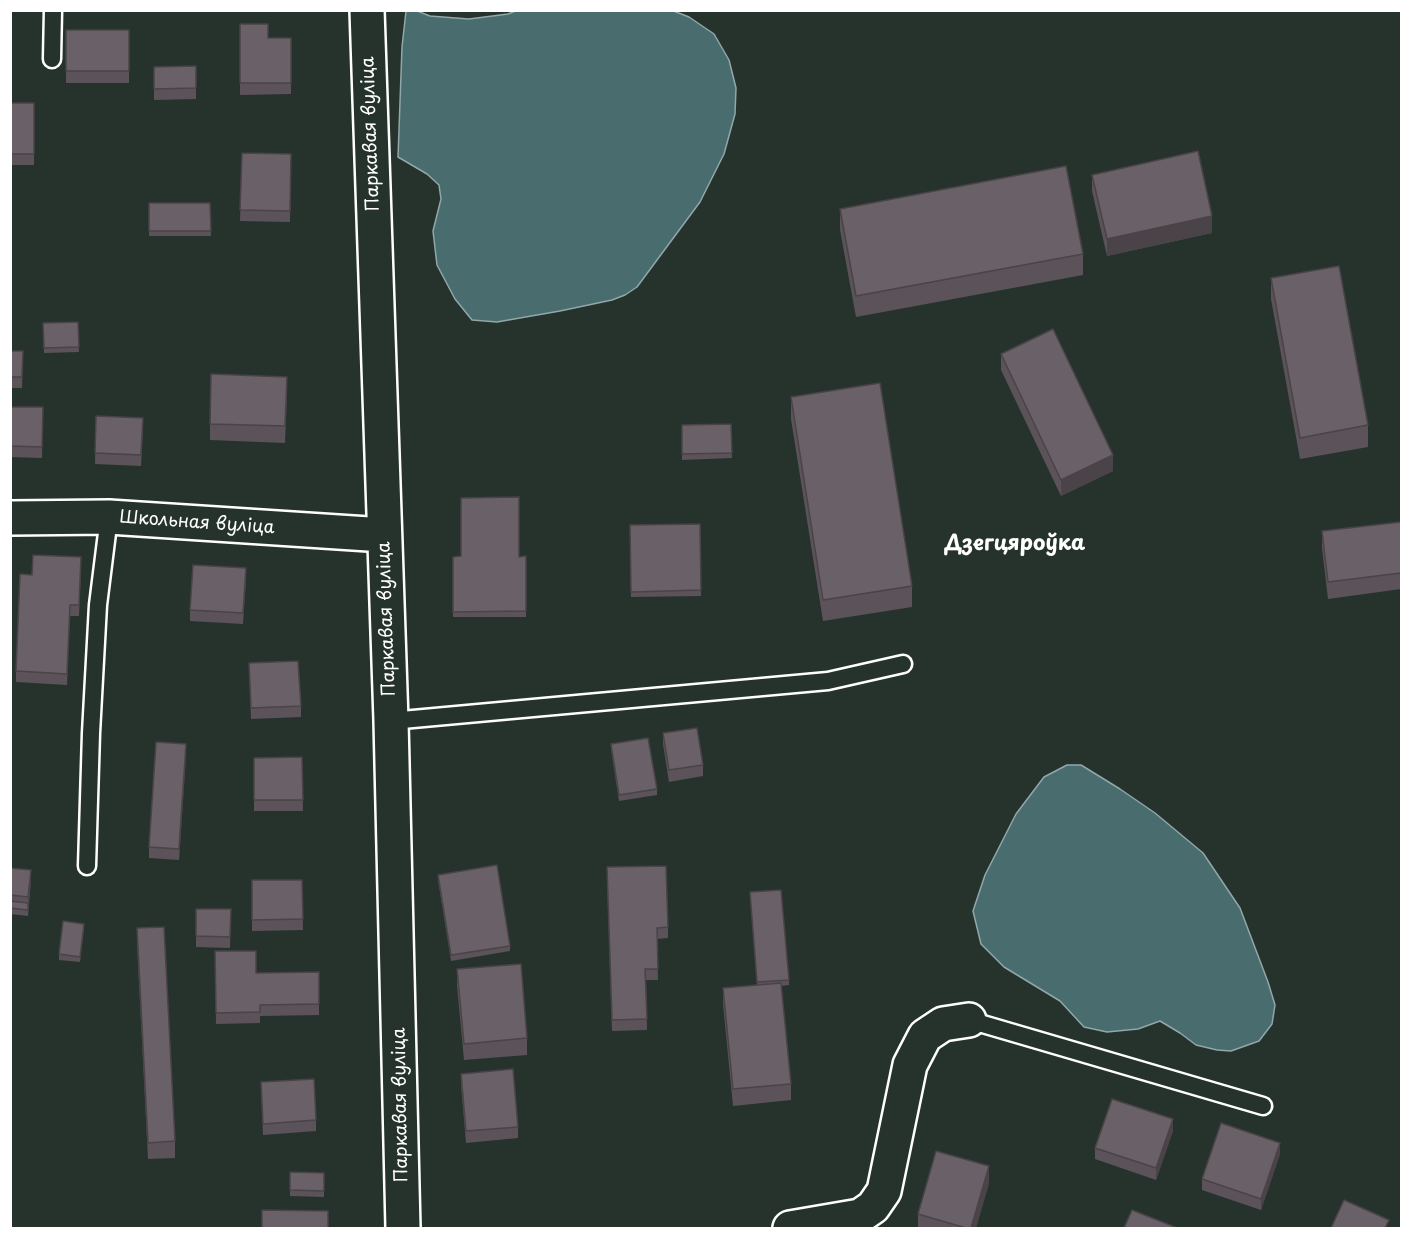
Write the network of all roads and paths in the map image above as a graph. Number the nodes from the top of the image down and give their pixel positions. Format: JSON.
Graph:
{"nodes":[{"id":1,"x":53,"y":10,"type":"edge"},
{"id":2,"x":367,"y":10,"type":"edge"},
{"id":3,"x":52,"y":59,"type":"dead end"},
{"id":4,"x":109,"y":517,"type":"junction"},
{"id":5,"x":10,"y":518,"type":"edge"},
{"id":6,"x":384,"y":535,"type":"junction"},
{"id":7,"x":903,"y":664,"type":"dead end"},
{"id":8,"x":391,"y":721,"type":"junction"},
{"id":9,"x":87,"y":866,"type":"dead end"},
{"id":10,"x":969,"y":1020,"type":"joint"},
{"id":11,"x":1263,"y":1106,"type":"dead end"},
{"id":12,"x":404,"y":1228,"type":"edge"},
{"id":13,"x":790,"y":1228,"type":"edge"}],
"edges":[{"from":1,"to":3,"type":"lane"},
{"from":2,"to":6,"type":"street","name":"Паркавая вуліца"},
{"from":4,"to":5,"type":"street","name":"Школьная вуліца"},
{"from":4,"to":6,"type":"street","name":"Школьная вуліца"},
{"from":4,"to":9,"type":"lane"},
{"from":6,"to":8,"type":"street","name":"Паркавая вуліца"},
{"from":7,"to":8,"type":"lane"},
{"from":8,"to":12,"type":"street","name":"Паркавая вуліца"},
{"from":10,"to":11,"type":"lane"},
{"from":10,"to":13,"type":"street"}]}
